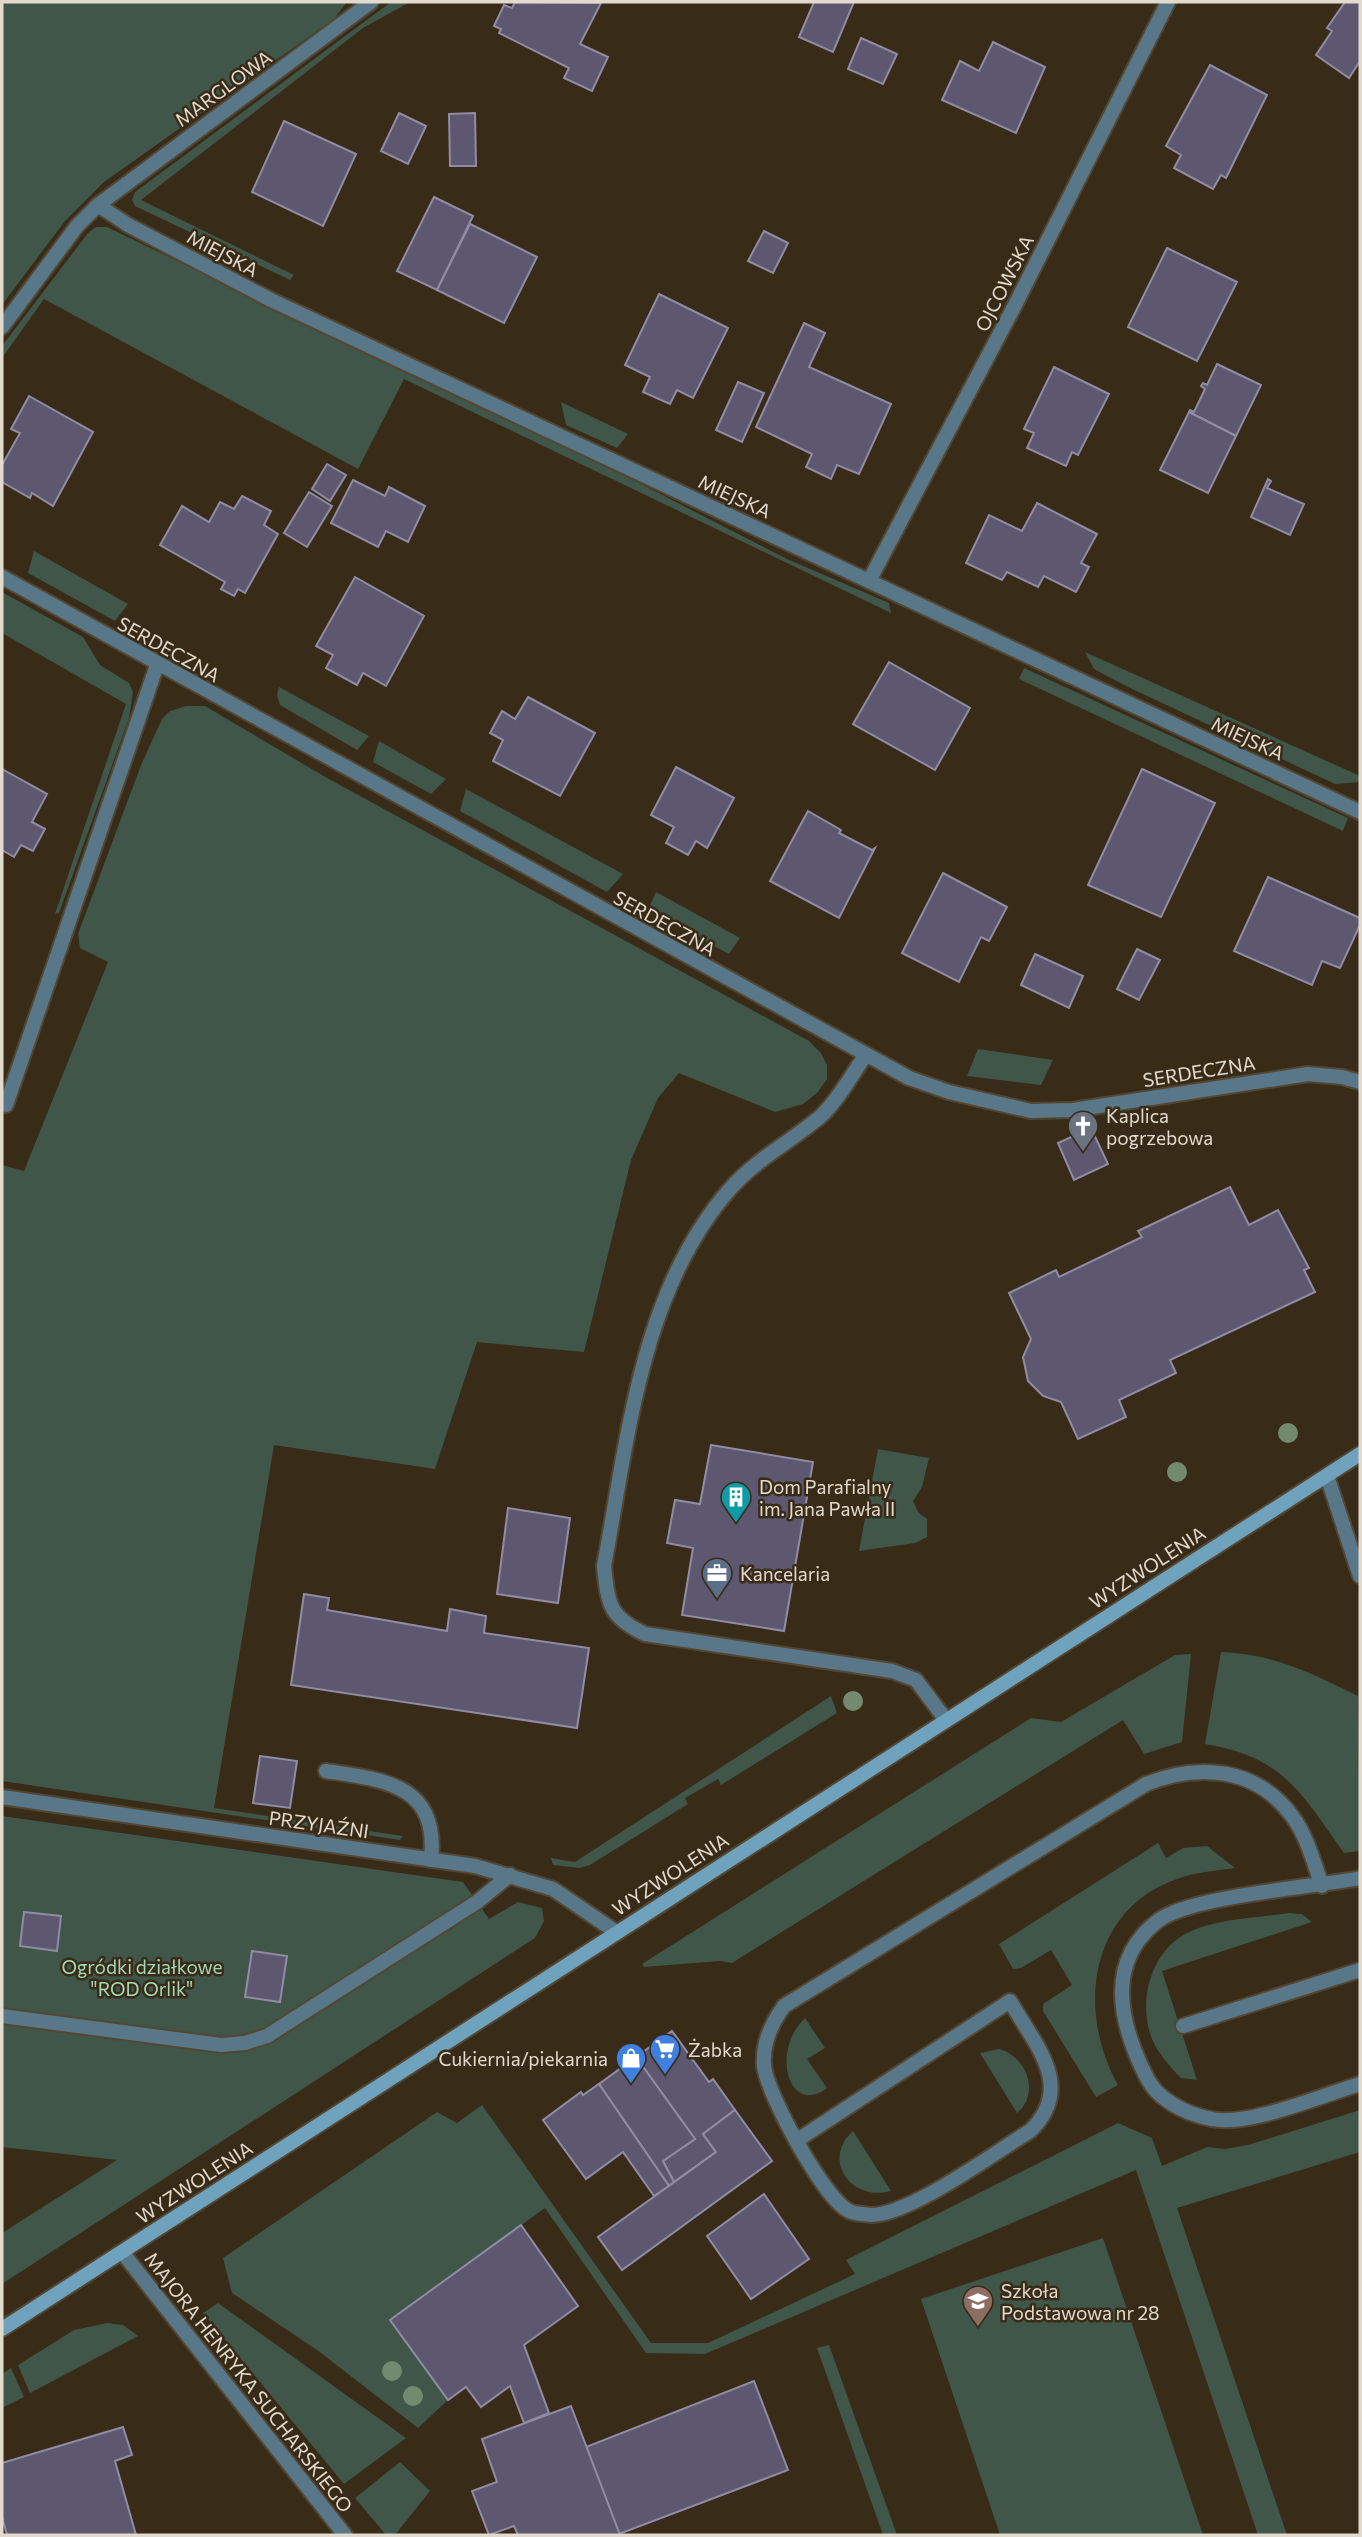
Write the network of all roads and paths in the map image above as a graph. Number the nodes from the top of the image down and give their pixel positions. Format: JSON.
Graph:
{"nodes":[{"id":1,"x":371,"y":2,"type":"edge"},
{"id":2,"x":1168,"y":2,"type":"edge"},
{"id":3,"x":98,"y":205,"type":"junction"},
{"id":4,"x":2,"y":327,"type":"edge"},
{"id":5,"x":2,"y":577,"type":"edge"},
{"id":6,"x":870,"y":579,"type":"junction"},
{"id":7,"x":157,"y":665,"type":"junction"},
{"id":8,"x":1360,"y":813,"type":"edge"},
{"id":9,"x":865,"y":1056,"type":"junction"},
{"id":10,"x":1360,"y":1082,"type":"edge"},
{"id":11,"x":6,"y":1105,"type":"dead end"},
{"id":12,"x":1360,"y":1454,"type":"edge"},
{"id":13,"x":1327,"y":1476,"type":"junction"},
{"id":14,"x":1360,"y":1576,"type":"edge"},
{"id":15,"x":946,"y":1720,"type":"junction"},
{"id":16,"x":326,"y":1771,"type":"dead end"},
{"id":17,"x":2,"y":1797,"type":"edge"},
{"id":18,"x":432,"y":1860,"type":"junction"},
{"id":19,"x":510,"y":1875,"type":"junction"},
{"id":20,"x":1360,"y":1878,"type":"edge"},
{"id":21,"x":1322,"y":1886,"type":"junction"},
{"id":22,"x":616,"y":1932,"type":"junction"},
{"id":23,"x":1360,"y":1969,"type":"edge"},
{"id":24,"x":2,"y":2016,"type":"edge"},
{"id":25,"x":1183,"y":2026,"type":"dead end"},
{"id":26,"x":1360,"y":2084,"type":"edge"},
{"id":27,"x":796,"y":2141,"type":"junction"},
{"id":28,"x":122,"y":2252,"type":"junction"},
{"id":29,"x":2,"y":2329,"type":"edge"},
{"id":30,"x":345,"y":2535,"type":"edge"}],
"edges":[{"from":1,"to":3,"type":"street","name":"MARGLOWA"},
{"from":2,"to":6,"type":"street","name":"OJCOWSKA"},
{"from":3,"to":4,"type":"street","name":"MARGLOWA"},
{"from":3,"to":6,"type":"street","name":"MIEJSKA"},
{"from":5,"to":7,"type":"street","name":"SERDECZNA"},
{"from":6,"to":8,"type":"street","name":"MIEJSKA"},
{"from":7,"to":9,"type":"street","name":"SERDECZNA"},
{"from":7,"to":11,"type":"street"},
{"from":9,"to":10,"type":"street","name":"SERDECZNA"},
{"from":9,"to":15,"type":"street"},
{"from":12,"to":13,"type":"street","name":"WYZWOLENIA"},
{"from":13,"to":14,"type":"street"},
{"from":13,"to":15,"type":"street","name":"WYZWOLENIA"},
{"from":15,"to":22,"type":"street","name":"WYZWOLENIA"},
{"from":16,"to":18,"type":"street"},
{"from":17,"to":18,"type":"street","name":"PRZYJAŹNI"},
{"from":18,"to":19,"type":"street","name":"PRZYJAŹNI"},
{"from":19,"to":22,"type":"street","name":"PRZYJAŹNI"},
{"from":19,"to":24,"type":"street"},
{"from":20,"to":21,"type":"street"},
{"from":21,"to":26,"type":"street"},
{"from":21,"to":27,"type":"street"},
{"from":22,"to":28,"type":"street","name":"WYZWOLENIA"},
{"from":23,"to":25,"type":"street"},
{"from":27,"to":27,"type":"street"},
{"from":28,"to":29,"type":"street","name":"WYZWOLENIA"},
{"from":28,"to":30,"type":"street","name":"MAJORA HENRYKA SUCHARSKIEGO"}]}
